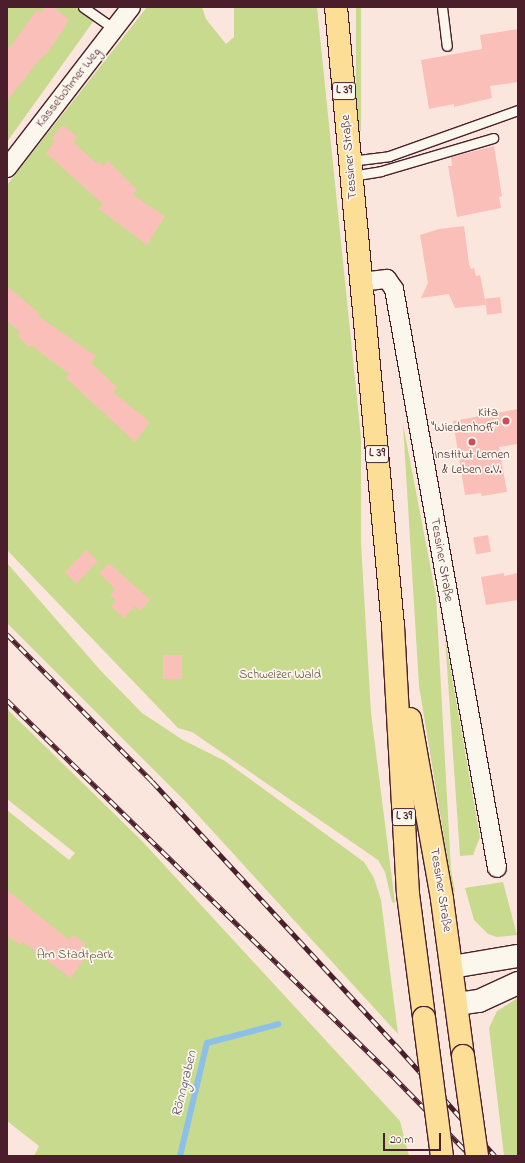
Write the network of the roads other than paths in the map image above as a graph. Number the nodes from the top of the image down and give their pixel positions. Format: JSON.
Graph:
{"nodes":[{"id":1,"x":83,"y":7,"type":"edge"},
{"id":2,"x":131,"y":7,"type":"edge"},
{"id":3,"x":336,"y":7,"type":"edge"},
{"id":4,"x":442,"y":7,"type":"edge"},
{"id":5,"x":115,"y":29,"type":"junction"},
{"id":6,"x":447,"y":46,"type":"dead end"},
{"id":7,"x":518,"y":110,"type":"edge"},
{"id":8,"x":493,"y":138,"type":"dead end"},
{"id":9,"x":7,"y":168,"type":"edge"},
{"id":10,"x":351,"y":168,"type":"junction"},
{"id":11,"x":361,"y":282,"type":"junction"},
{"id":12,"x":393,"y":626,"type":"junction"},
{"id":13,"x":497,"y":868,"type":"dead end"},
{"id":14,"x":518,"y":956,"type":"edge"},
{"id":15,"x":452,"y":967,"type":"junction"},
{"id":16,"x":418,"y":972,"type":"junction"},
{"id":17,"x":518,"y":983,"type":"edge"},
{"id":18,"x":457,"y":1004,"type":"junction"},
{"id":19,"x":423,"y":1013,"type":"junction"},
{"id":20,"x":442,"y":1156,"type":"edge"},
{"id":21,"x":477,"y":1156,"type":"edge"}],
"edges":[{"from":1,"to":5,"type":"lane"},
{"from":2,"to":5,"type":"street","name":"Kassebohmer Weg"},
{"from":3,"to":10,"type":"main road","name":"Tessiner Straße","number":"L 39"},
{"from":4,"to":6,"type":"lane"},
{"from":5,"to":9,"type":"street","name":"Kassebohmer Weg"},
{"from":7,"to":10,"type":"lane"},
{"from":8,"to":10,"type":"lane"},
{"from":10,"to":11,"type":"main road","name":"Tessiner Straße","number":"L 39"},
{"from":11,"to":12,"type":"main road","name":"Tessiner Straße","number":"L 39"},
{"from":11,"to":13,"type":"street","name":"Tessiner Straße"},
{"from":12,"to":15,"type":"main road","name":"Tessiner Straße","number":"L 39"},
{"from":12,"to":16,"type":"main road","name":"Tessiner Straße","number":"L 39"},
{"from":14,"to":15,"type":"main road"},
{"from":15,"to":16,"type":"main road"},
{"from":15,"to":18,"type":"main road","name":"Tessiner Straße","number":"L 39"},
{"from":16,"to":19,"type":"main road","name":"Tessiner Straße","number":"L 39"},
{"from":17,"to":18,"type":"main road"},
{"from":18,"to":19,"type":"main road"},
{"from":18,"to":21,"type":"main road","name":"Tessiner Straße","number":"L 39","bridge":true},
{"from":19,"to":20,"type":"main road","name":"Tessiner Straße","number":"L 39","bridge":true}]}
